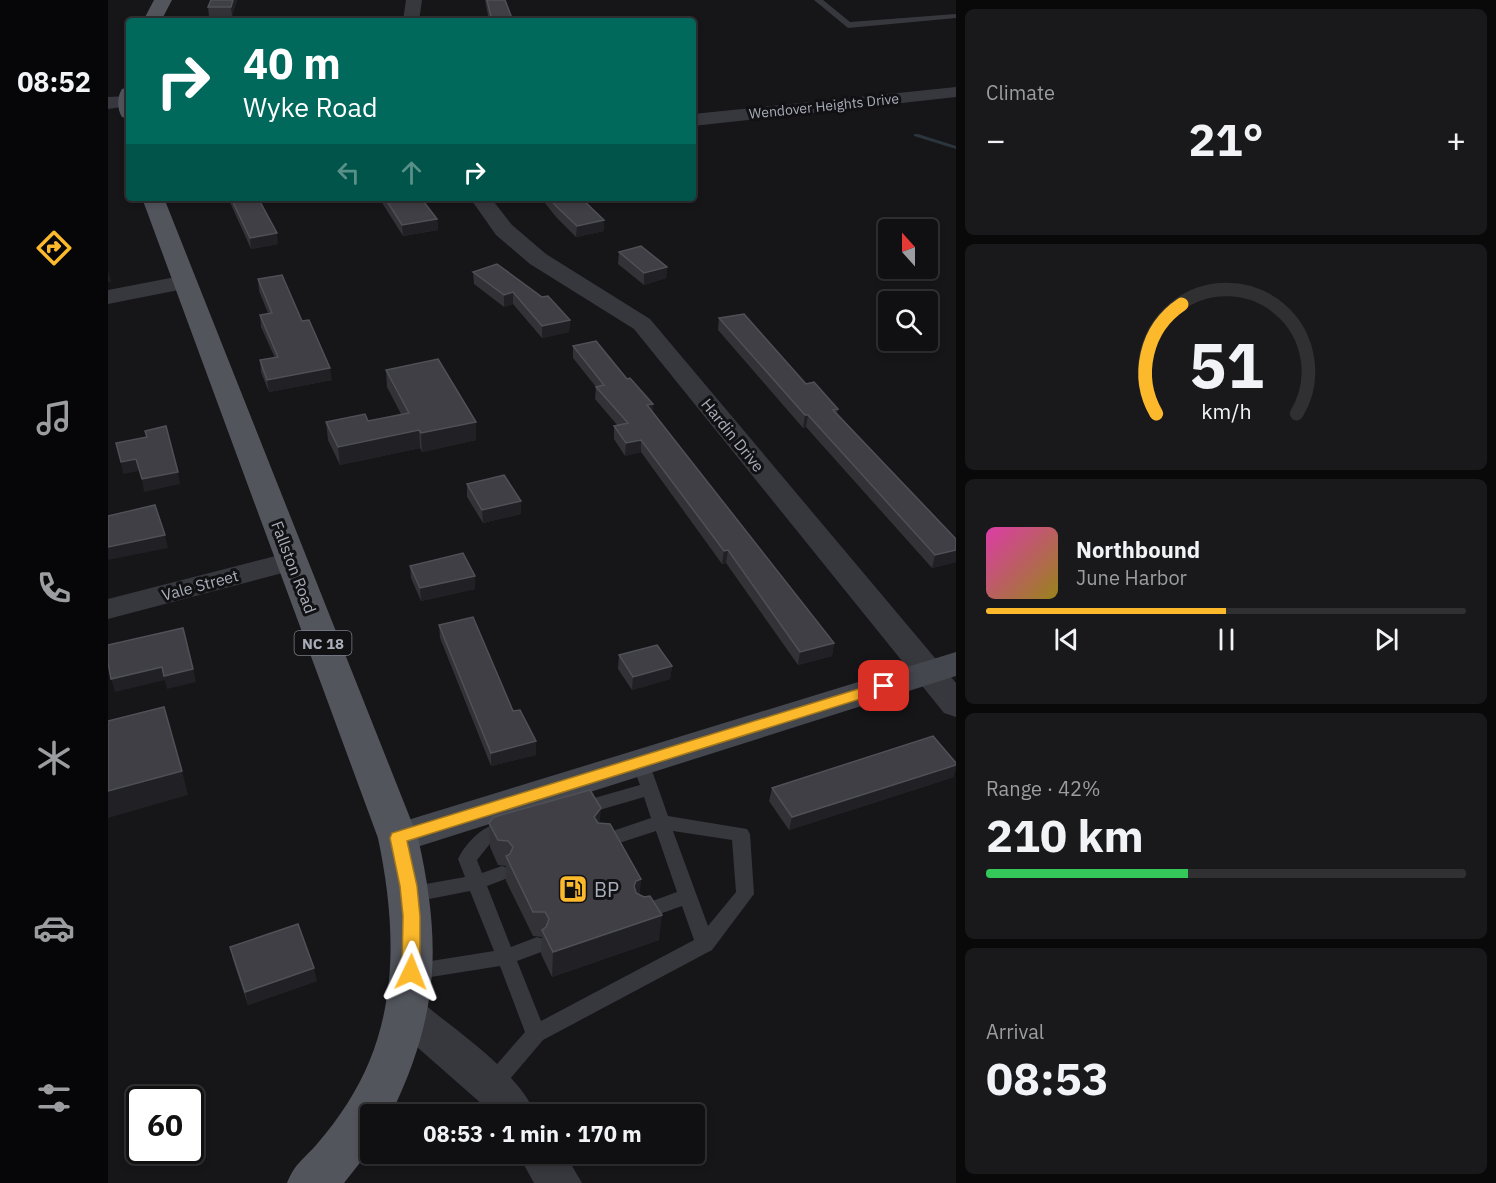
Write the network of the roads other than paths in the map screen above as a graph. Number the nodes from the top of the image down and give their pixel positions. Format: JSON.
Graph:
{"nodes":[{"id":1,"x":163,"y":0,"type":"edge"},
{"id":2,"x":414,"y":0,"type":"edge"},
{"id":3,"x":818,"y":0,"type":"edge"},
{"id":4,"x":916,"y":11,"type":"dead end"},
{"id":5,"x":894,"y":14,"type":"dead end"},
{"id":6,"x":956,"y":16,"type":"edge"},
{"id":7,"x":154,"y":18,"type":"edge"},
{"id":8,"x":411,"y":18,"type":"edge"},
{"id":9,"x":941,"y":18,"type":"junction"},
{"id":10,"x":886,"y":22,"type":"junction"},
{"id":11,"x":956,"y":92,"type":"edge"},
{"id":12,"x":696,"y":120,"type":"edge"},
{"id":13,"x":154,"y":201,"type":"edge"},
{"id":14,"x":482,"y":201,"type":"edge"},
{"id":15,"x":186,"y":282,"type":"junction"},
{"id":16,"x":108,"y":297,"type":"edge"},
{"id":17,"x":291,"y":561,"type":"junction"},
{"id":18,"x":108,"y":609,"type":"edge"},
{"id":19,"x":942,"y":668,"type":"edge"},
{"id":20,"x":956,"y":705,"type":"edge"},
{"id":21,"x":645,"y":776,"type":"junction"},
{"id":22,"x":536,"y":812,"type":"junction"},
{"id":23,"x":661,"y":822,"type":"junction"},
{"id":24,"x":398,"y":838,"type":"junction"},
{"id":25,"x":604,"y":842,"type":"edge"},
{"id":26,"x":502,"y":873,"type":"dead end"},
{"id":27,"x":476,"y":882,"type":"junction"},
{"id":28,"x":409,"y":895,"type":"junction"},
{"id":29,"x":688,"y":896,"type":"junction"},
{"id":30,"x":643,"y":912,"type":"edge"},
{"id":31,"x":705,"y":944,"type":"junction"},
{"id":32,"x":537,"y":945,"type":"dead end"},
{"id":33,"x":506,"y":957,"type":"junction"},
{"id":34,"x":409,"y":993,"type":"junction"},
{"id":35,"x":536,"y":1034,"type":"junction"},
{"id":36,"x":502,"y":1100,"type":"edge"},
{"id":37,"x":547,"y":1164,"type":"edge"},
{"id":38,"x":312,"y":1183,"type":"edge"},
{"id":39,"x":560,"y":1183,"type":"edge"}],
"edges":[{"from":1,"to":7,"type":"main road"},
{"from":2,"to":8,"type":"street"},
{"from":3,"to":10,"type":"lane"},
{"from":4,"to":9,"type":"lane"},
{"from":5,"to":10,"type":"lane"},
{"from":6,"to":9,"type":"lane"},
{"from":9,"to":10,"type":"lane"},
{"from":11,"to":12,"type":"street","name":"Wendover Heights Drive"},
{"from":13,"to":15,"type":"main road","name":"Fallston Road","number":"NC 18"},
{"from":14,"to":19,"type":"street","name":"Hardin Drive"},
{"from":15,"to":16,"type":"street"},
{"from":15,"to":17,"type":"main road","name":"Fallston Road","number":"NC 18"},
{"from":17,"to":18,"type":"street","name":"Vale Street"},
{"from":17,"to":24,"type":"main road","name":"Fallston Road","number":"NC 18"},
{"from":19,"to":20,"type":"street","name":"Hardin Drive"},
{"from":19,"to":21,"type":"main road"},
{"from":21,"to":22,"type":"main road"},
{"from":21,"to":23,"type":"lane"},
{"from":22,"to":24,"type":"main road"},
{"from":22,"to":27,"type":"lane"},
{"from":23,"to":25,"type":"lane"},
{"from":23,"to":29,"type":"lane"},
{"from":23,"to":31,"type":"lane"},
{"from":24,"to":28,"type":"main road","name":"Fallston Road","number":"NC 18"},
{"from":26,"to":27,"type":"lane"},
{"from":27,"to":28,"type":"lane"},
{"from":27,"to":33,"type":"lane"},
{"from":28,"to":34,"type":"main road","name":"Fallston Road","number":"NC 18"},
{"from":29,"to":30,"type":"lane"},
{"from":29,"to":31,"type":"lane"},
{"from":31,"to":35,"type":"lane"},
{"from":32,"to":33,"type":"lane"},
{"from":33,"to":34,"type":"lane"},
{"from":33,"to":35,"type":"lane"},
{"from":34,"to":36,"type":"street"},
{"from":34,"to":38,"type":"main road","number":"NC 18"},
{"from":35,"to":36,"type":"lane"},
{"from":37,"to":39,"type":"street"}]}
